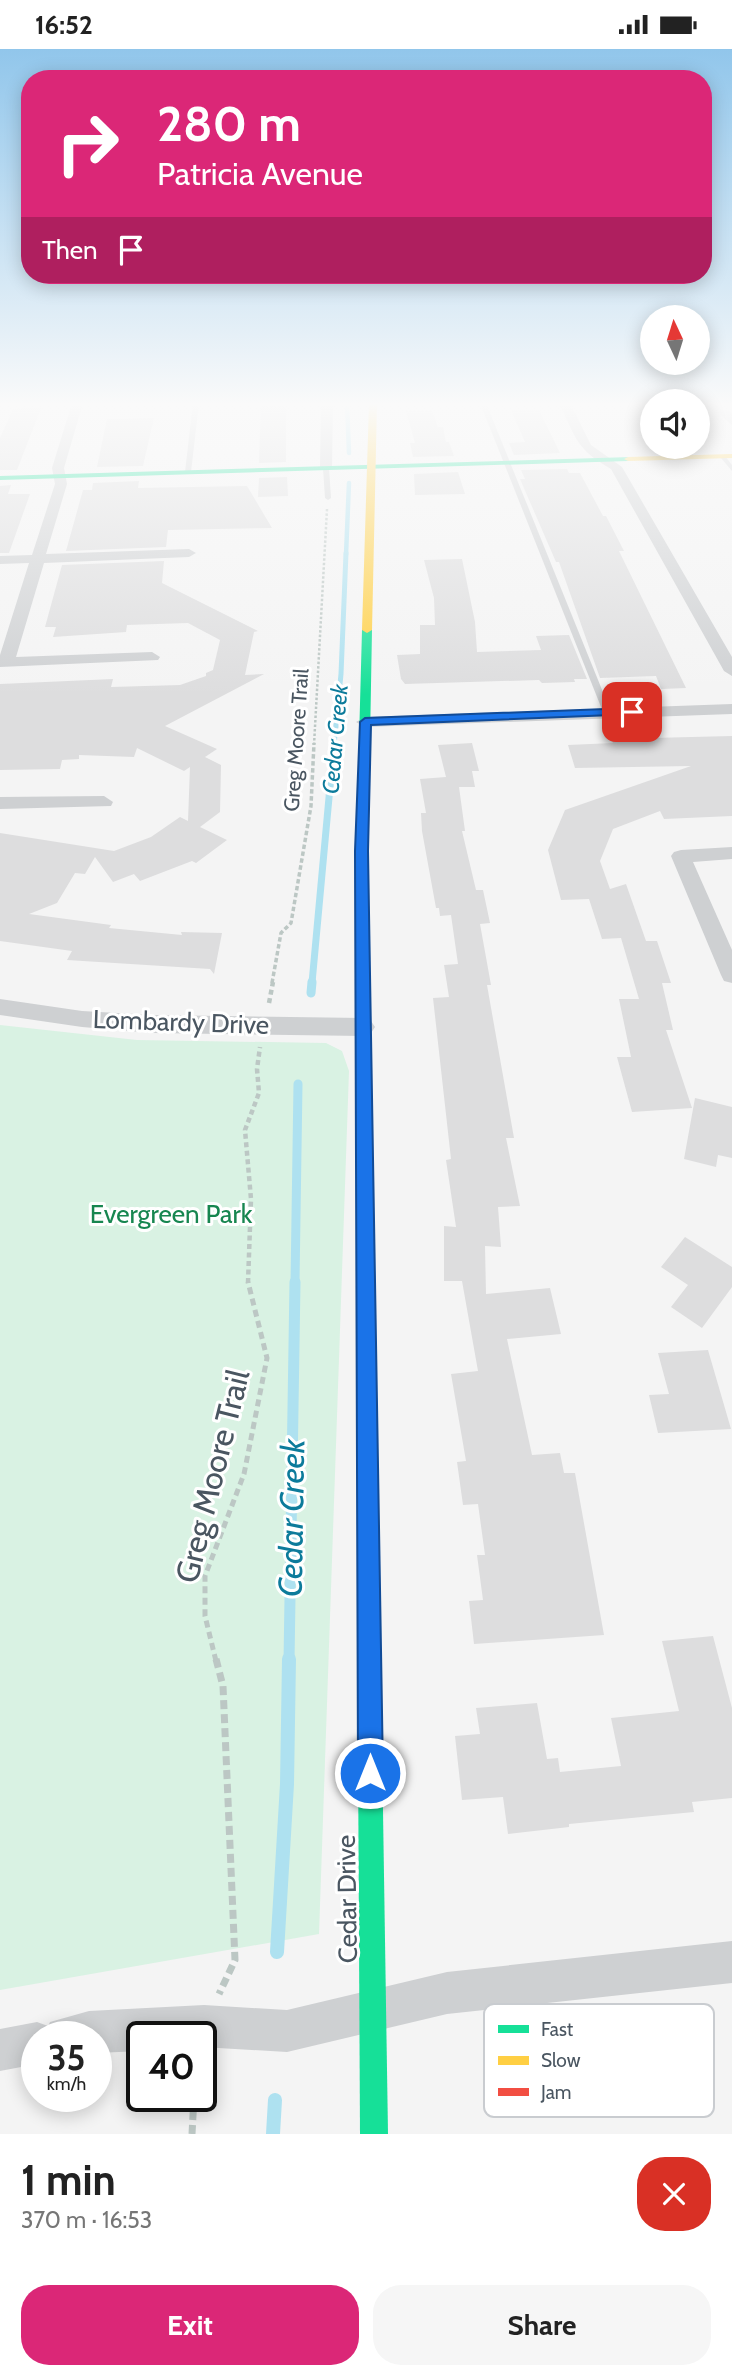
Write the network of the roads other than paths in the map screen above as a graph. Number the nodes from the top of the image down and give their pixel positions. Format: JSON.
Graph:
{"nodes":[{"id":1,"x":56,"y":500,"type":"edge"},
{"id":2,"x":372,"y":500,"type":"edge"},
{"id":3,"x":521,"y":500,"type":"edge"},
{"id":4,"x":636,"y":500,"type":"edge"},
{"id":5,"x":189,"y":552,"type":"dead end"},
{"id":6,"x":40,"y":559,"type":"junction"},
{"id":7,"x":0,"y":560,"type":"edge"},
{"id":8,"x":152,"y":657,"type":"dead end"},
{"id":9,"x":3,"y":662,"type":"edge"},
{"id":10,"x":732,"y":671,"type":"edge"},
{"id":11,"x":732,"y":709,"type":"edge"},
{"id":12,"x":607,"y":712,"type":"junction"},
{"id":13,"x":365,"y":722,"type":"junction"},
{"id":14,"x":104,"y":802,"type":"dead end"},
{"id":15,"x":0,"y":803,"type":"edge"},
{"id":16,"x":732,"y":853,"type":"edge"},
{"id":17,"x":732,"y":975,"type":"edge"},
{"id":18,"x":0,"y":1007,"type":"edge"},
{"id":19,"x":363,"y":1027,"type":"junction"},
{"id":20,"x":732,"y":1962,"type":"edge"},
{"id":21,"x":373,"y":2012,"type":"junction"},
{"id":22,"x":112,"y":2031,"type":"edge"},
{"id":23,"x":21,"y":2046,"type":"edge"},
{"id":24,"x":0,"y":2050,"type":"edge"},
{"id":25,"x":374,"y":2134,"type":"edge"}],
"edges":[{"from":1,"to":6,"type":"street"},
{"from":2,"to":13,"type":"street","name":"Cedar Drive"},
{"from":3,"to":12,"type":"lane"},
{"from":4,"to":10,"type":"street"},
{"from":5,"to":6,"type":"street"},
{"from":6,"to":7,"type":"street"},
{"from":6,"to":9,"type":"street"},
{"from":8,"to":9,"type":"street"},
{"from":11,"to":12,"type":"street"},
{"from":12,"to":13,"type":"street"},
{"from":13,"to":19,"type":"street","name":"Cedar Drive"},
{"from":14,"to":15,"type":"street"},
{"from":16,"to":17,"type":"street"},
{"from":18,"to":19,"type":"street","name":"Lombardy Drive"},
{"from":19,"to":21,"type":"street","name":"Cedar Drive"},
{"from":20,"to":21,"type":"street"},
{"from":21,"to":22,"type":"street"},
{"from":21,"to":25,"type":"street","name":"Cedar Drive"},
{"from":23,"to":24,"type":"street"}]}
